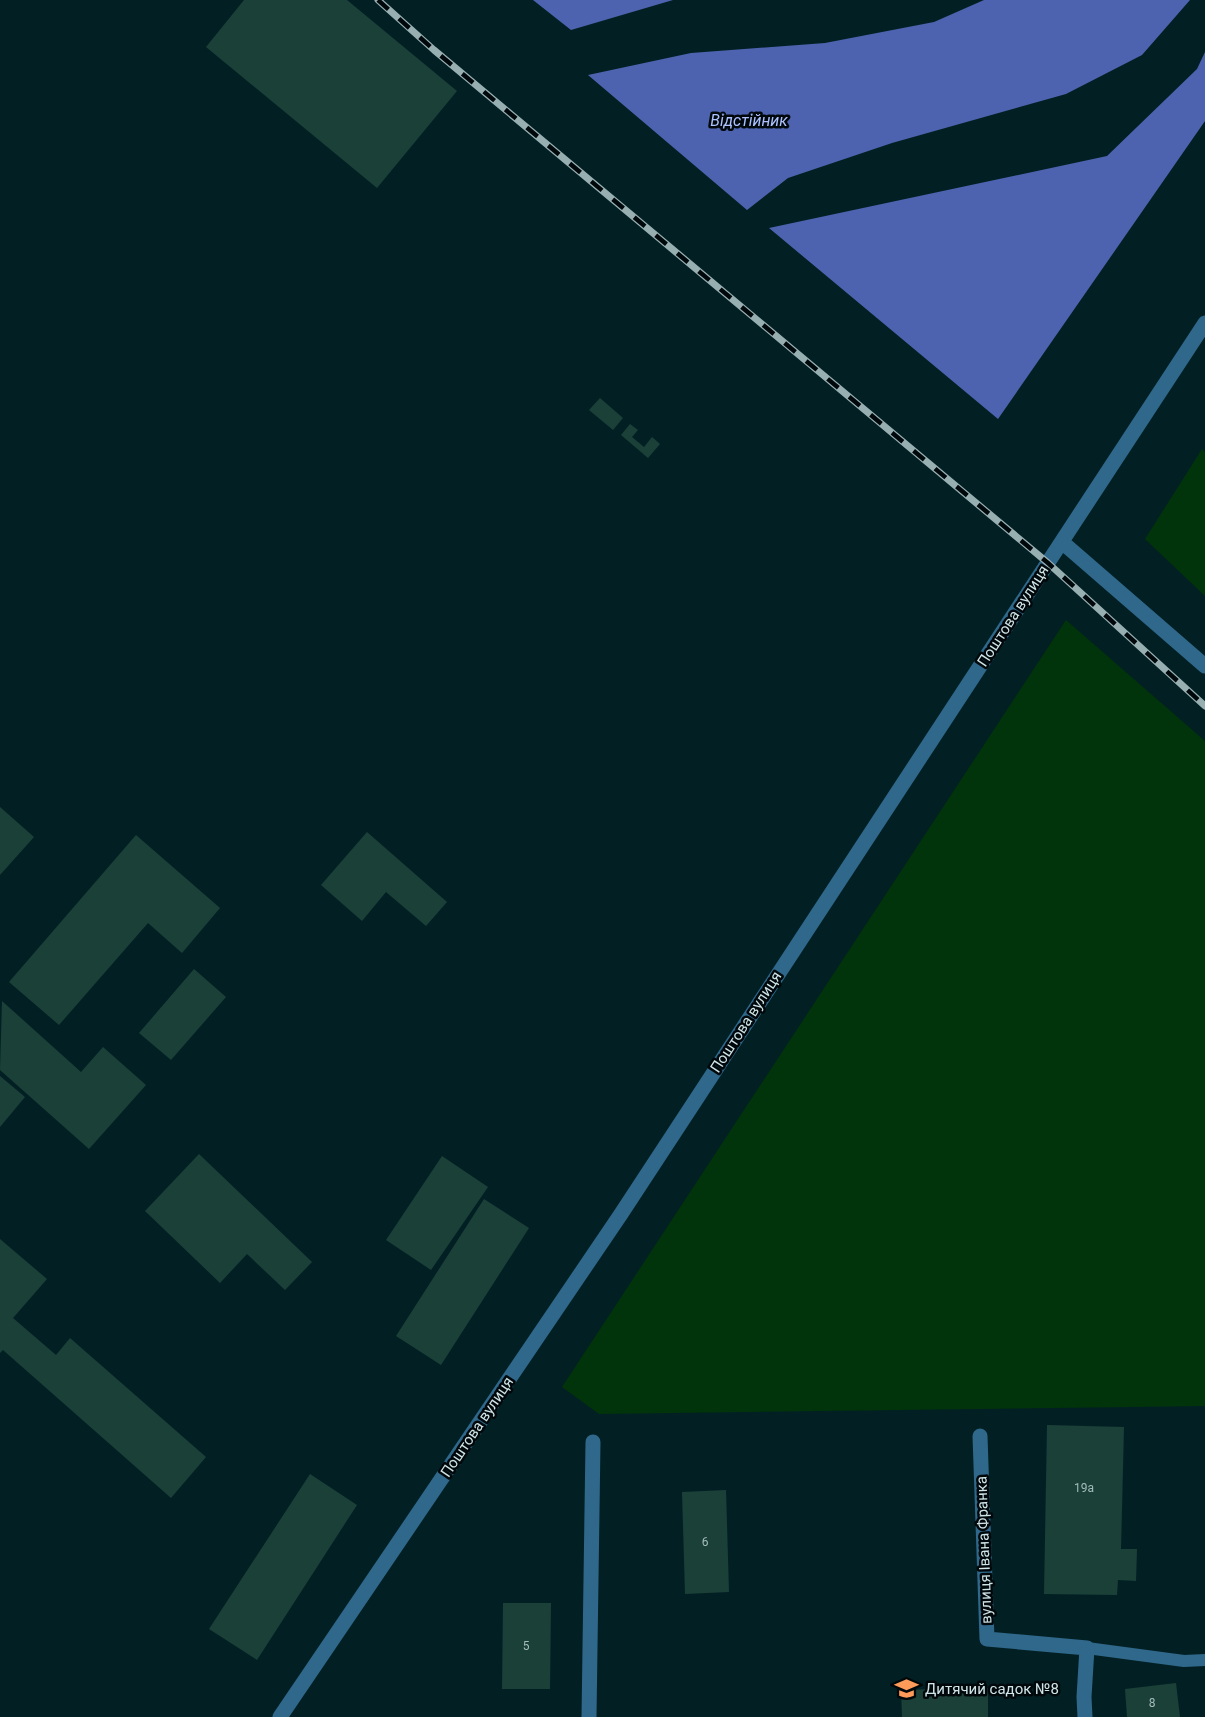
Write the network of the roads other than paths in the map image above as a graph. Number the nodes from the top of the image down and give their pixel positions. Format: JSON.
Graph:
{"nodes":[{"id":1,"x":1205,"y":323,"type":"edge"},
{"id":2,"x":1062,"y":542,"type":"junction"},
{"id":3,"x":1205,"y":666,"type":"edge"},
{"id":4,"x":980,"y":1436,"type":"dead end"},
{"id":5,"x":593,"y":1442,"type":"dead end"},
{"id":6,"x":1087,"y":1648,"type":"junction"},
{"id":7,"x":1205,"y":1660,"type":"edge"},
{"id":8,"x":280,"y":1717,"type":"edge"},
{"id":9,"x":589,"y":1717,"type":"edge"},
{"id":10,"x":1086,"y":1717,"type":"edge"}],
"edges":[{"from":1,"to":2,"type":"street","name":"Поштова вулиця"},
{"from":2,"to":3,"type":"street"},
{"from":2,"to":8,"type":"street","name":"Поштова вулиця"},
{"from":4,"to":6,"type":"street","name":"вулиця Івана Франка"},
{"from":5,"to":9,"type":"street"},
{"from":6,"to":7,"type":"lane"},
{"from":6,"to":10,"type":"street"}]}
